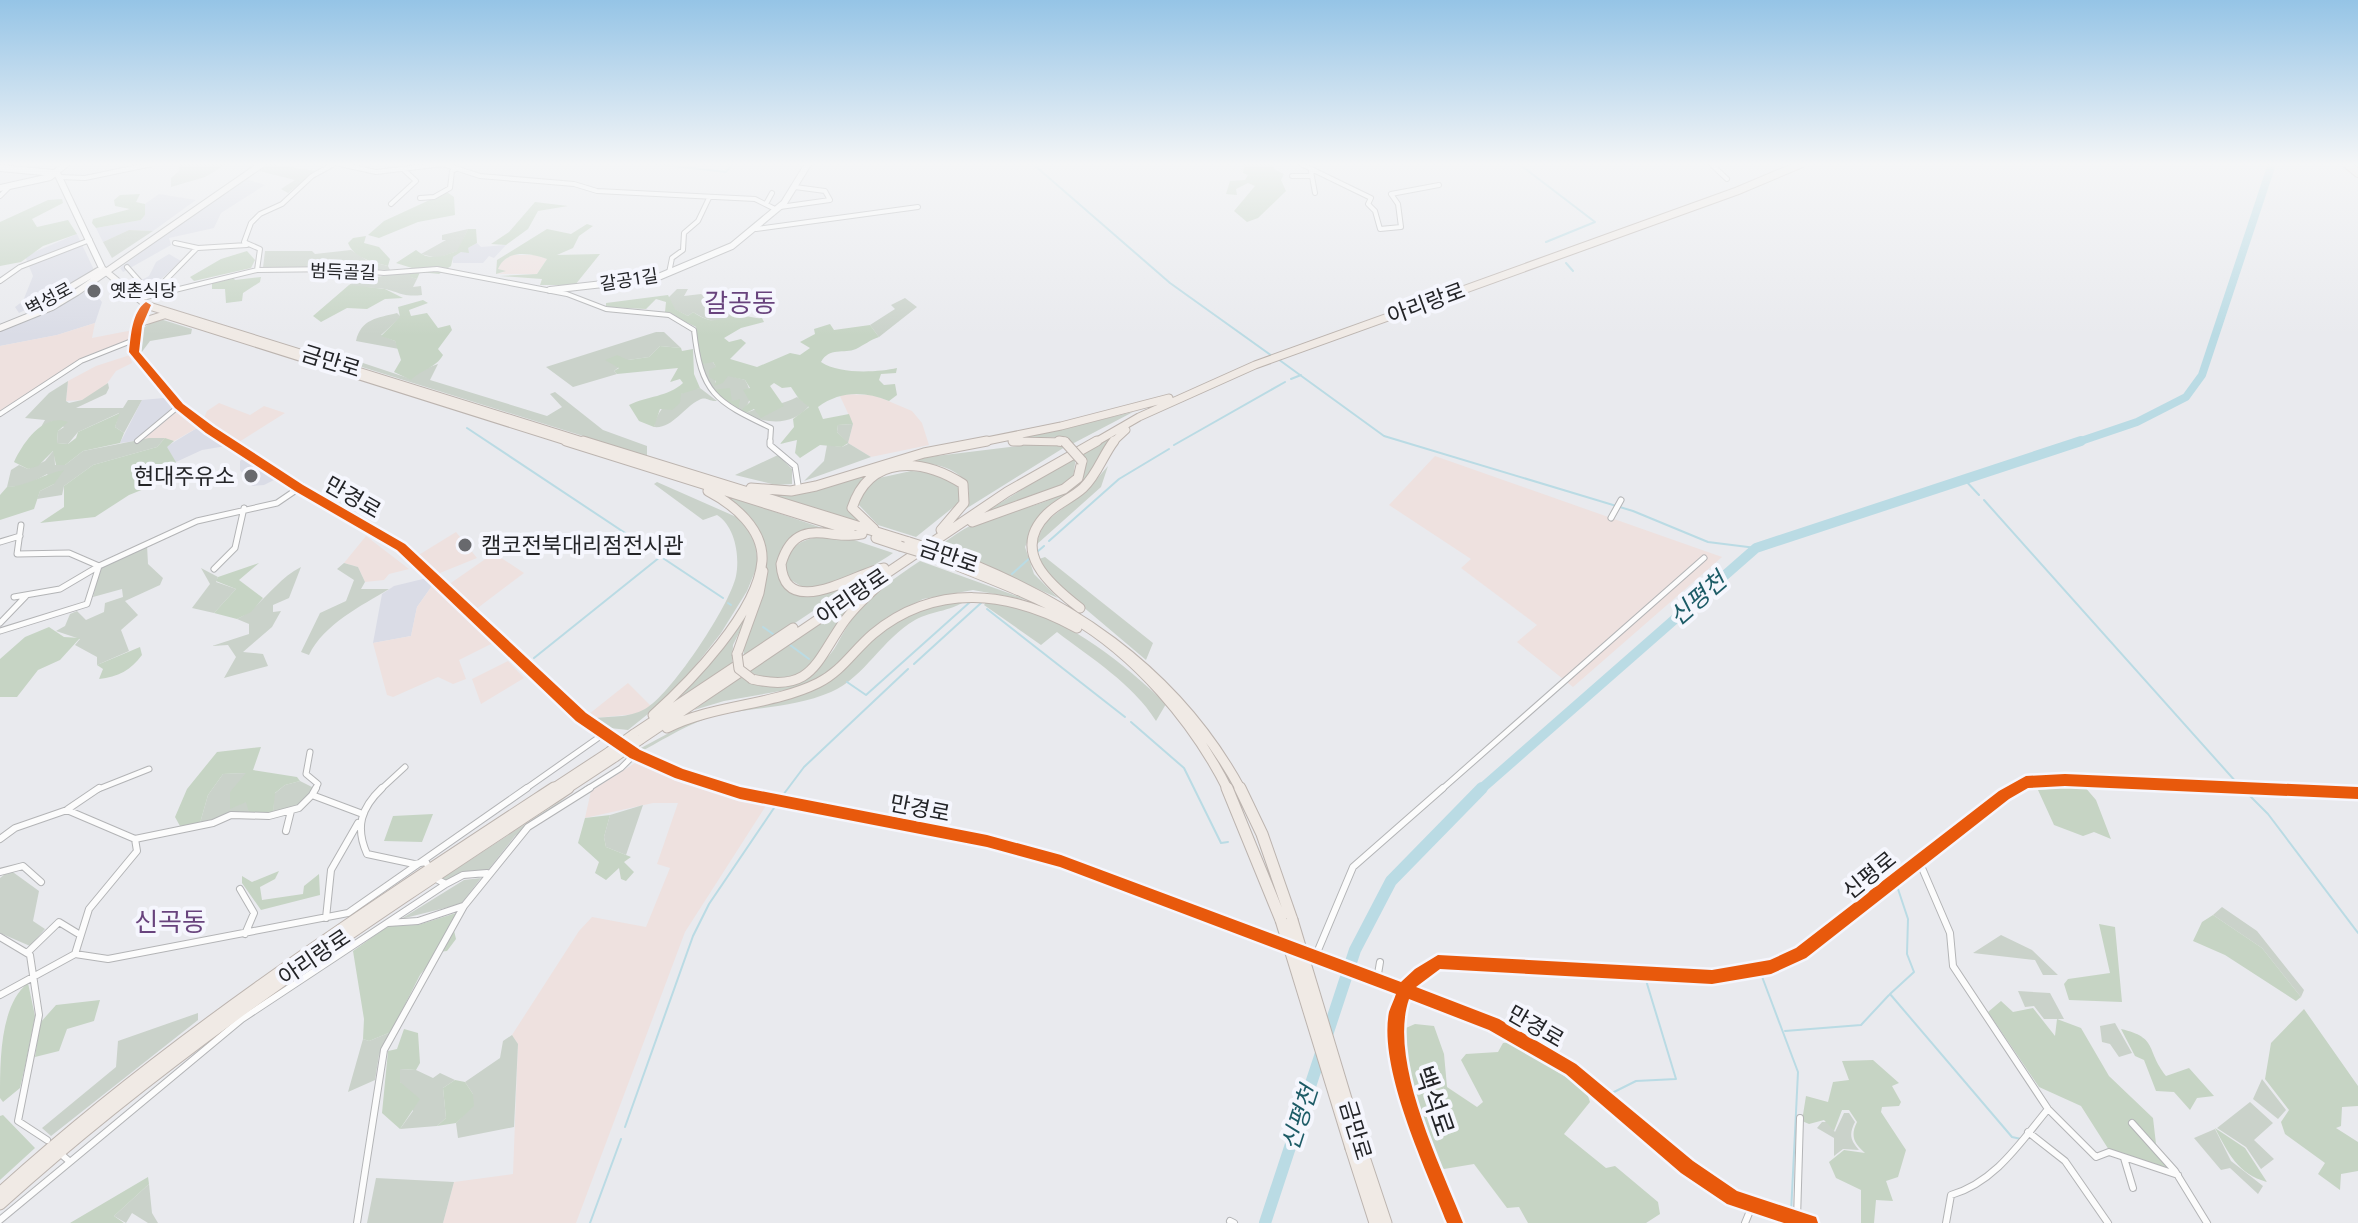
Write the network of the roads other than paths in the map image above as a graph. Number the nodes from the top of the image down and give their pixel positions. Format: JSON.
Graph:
{"nodes":[{"id":1,"x":80,"y":221,"type":"edge"},
{"id":2,"x":174,"y":221,"type":"edge"},
{"id":3,"x":177,"y":221,"type":"edge"},
{"id":4,"x":255,"y":221,"type":"edge"},
{"id":5,"x":698,"y":221,"type":"edge"},
{"id":6,"x":764,"y":221,"type":"edge"},
{"id":7,"x":814,"y":221,"type":"edge"},
{"id":8,"x":1378,"y":221,"type":"edge"},
{"id":9,"x":1400,"y":221,"type":"edge"},
{"id":10,"x":1638,"y":221,"type":"edge"},
{"id":11,"x":1652,"y":221,"type":"edge"},
{"id":12,"x":756,"y":229,"type":"junction"},
{"id":13,"x":90,"y":240,"type":"junction"},
{"id":14,"x":175,"y":243,"type":"dead end"},
{"id":15,"x":248,"y":244,"type":"junction"},
{"id":16,"x":197,"y":248,"type":"junction"},
{"id":17,"x":127,"y":267,"type":"dead end"},
{"id":18,"x":104,"y":270,"type":"junction"},
{"id":19,"x":257,"y":270,"type":"junction"},
{"id":20,"x":669,"y":274,"type":"junction"},
{"id":21,"x":0,"y":281,"type":"edge"},
{"id":22,"x":113,"y":281,"type":"junction"},
{"id":23,"x":89,"y":283,"type":"junction"},
{"id":24,"x":550,"y":290,"type":"junction"},
{"id":25,"x":153,"y":294,"type":"junction"},
{"id":26,"x":146,"y":301,"type":"junction"},
{"id":27,"x":164,"y":315,"type":"junction"},
{"id":28,"x":139,"y":323,"type":"junction"},
{"id":29,"x":0,"y":325,"type":"edge"},
{"id":30,"x":134,"y":340,"type":"junction"},
{"id":31,"x":1294,"y":348,"type":"junction"},
{"id":32,"x":1253,"y":364,"type":"junction"},
{"id":33,"x":1169,"y":398,"type":"junction"},
{"id":34,"x":179,"y":406,"type":"junction"},
{"id":35,"x":0,"y":414,"type":"edge"},
{"id":36,"x":1139,"y":417,"type":"junction"},
{"id":37,"x":137,"y":441,"type":"dead end"},
{"id":38,"x":922,"y":454,"type":"junction"},
{"id":39,"x":686,"y":480,"type":"junction"},
{"id":40,"x":721,"y":483,"type":"junction"},
{"id":41,"x":798,"y":485,"type":"dead end"},
{"id":42,"x":299,"y":488,"type":"junction"},
{"id":43,"x":1621,"y":500,"type":"dead end"},
{"id":44,"x":244,"y":508,"type":"junction"},
{"id":45,"x":1612,"y":516,"type":"dead end"},
{"id":46,"x":21,"y":525,"type":"dead end"},
{"id":47,"x":957,"y":525,"type":"junction"},
{"id":48,"x":941,"y":530,"type":"junction"},
{"id":49,"x":880,"y":533,"type":"junction"},
{"id":50,"x":862,"y":534,"type":"junction"},
{"id":51,"x":20,"y":536,"type":"junction"},
{"id":52,"x":0,"y":542,"type":"edge"},
{"id":53,"x":904,"y":544,"type":"junction"},
{"id":54,"x":937,"y":554,"type":"junction"},
{"id":55,"x":1704,"y":558,"type":"dead end"},
{"id":56,"x":762,"y":563,"type":"junction"},
{"id":57,"x":99,"y":566,"type":"junction"},
{"id":58,"x":214,"y":569,"type":"dead end"},
{"id":59,"x":887,"y":569,"type":"junction"},
{"id":60,"x":26,"y":596,"type":"junction"},
{"id":61,"x":14,"y":597,"type":"dead end"},
{"id":62,"x":1088,"y":619,"type":"junction"},
{"id":63,"x":0,"y":623,"type":"edge"},
{"id":64,"x":0,"y":631,"type":"edge"},
{"id":65,"x":1103,"y":639,"type":"junction"},
{"id":66,"x":606,"y":732,"type":"junction"},
{"id":67,"x":639,"y":736,"type":"junction"},
{"id":68,"x":310,"y":752,"type":"dead end"},
{"id":69,"x":612,"y":754,"type":"junction"},
{"id":70,"x":635,"y":754,"type":"junction"},
{"id":71,"x":405,"y":767,"type":"dead end"},
{"id":72,"x":149,"y":769,"type":"dead end"},
{"id":73,"x":2358,"y":793,"type":"edge"},
{"id":74,"x":312,"y":795,"type":"junction"},
{"id":75,"x":67,"y":810,"type":"junction"},
{"id":76,"x":291,"y":810,"type":"junction"},
{"id":77,"x":360,"y":813,"type":"junction"},
{"id":78,"x":358,"y":823,"type":"junction"},
{"id":79,"x":286,"y":831,"type":"dead end"},
{"id":80,"x":0,"y":839,"type":"edge"},
{"id":81,"x":135,"y":839,"type":"junction"},
{"id":82,"x":1919,"y":860,"type":"junction"},
{"id":83,"x":414,"y":864,"type":"junction"},
{"id":84,"x":428,"y":866,"type":"dead end"},
{"id":85,"x":0,"y":872,"type":"edge"},
{"id":86,"x":488,"y":873,"type":"junction"},
{"id":87,"x":438,"y":880,"type":"dead end"},
{"id":88,"x":41,"y":882,"type":"dead end"},
{"id":89,"x":446,"y":884,"type":"junction"},
{"id":90,"x":240,"y":889,"type":"dead end"},
{"id":91,"x":464,"y":906,"type":"junction"},
{"id":92,"x":326,"y":918,"type":"junction"},
{"id":93,"x":1286,"y":920,"type":"junction"},
{"id":94,"x":386,"y":924,"type":"junction"},
{"id":95,"x":77,"y":933,"type":"junction"},
{"id":96,"x":245,"y":935,"type":"junction"},
{"id":97,"x":0,"y":937,"type":"edge"},
{"id":98,"x":28,"y":952,"type":"junction"},
{"id":99,"x":75,"y":954,"type":"junction"},
{"id":100,"x":1319,"y":957,"type":"junction"},
{"id":101,"x":1380,"y":962,"type":"dead end"},
{"id":102,"x":32,"y":974,"type":"junction"},
{"id":103,"x":1374,"y":980,"type":"junction"},
{"id":104,"x":1404,"y":990,"type":"junction"},
{"id":105,"x":0,"y":995,"type":"edge"},
{"id":106,"x":2048,"y":1109,"type":"junction"},
{"id":107,"x":1800,"y":1118,"type":"dead end"},
{"id":108,"x":2132,"y":1123,"type":"dead end"},
{"id":109,"x":2028,"y":1132,"type":"junction"},
{"id":110,"x":47,"y":1140,"type":"dead end"},
{"id":111,"x":1355,"y":1145,"type":"junction"},
{"id":112,"x":61,"y":1154,"type":"dead end"},
{"id":113,"x":2123,"y":1157,"type":"junction"},
{"id":114,"x":70,"y":1162,"type":"junction"},
{"id":115,"x":2178,"y":1175,"type":"junction"},
{"id":116,"x":2133,"y":1188,"type":"dead end"},
{"id":117,"x":0,"y":1193,"type":"edge"},
{"id":118,"x":0,"y":1204,"type":"edge"},
{"id":119,"x":1753,"y":1205,"type":"junction"},
{"id":120,"x":1797,"y":1219,"type":"junction"},
{"id":121,"x":0,"y":1220,"type":"edge"},
{"id":122,"x":357,"y":1223,"type":"edge"},
{"id":123,"x":1375,"y":1223,"type":"edge"},
{"id":124,"x":1386,"y":1223,"type":"edge"},
{"id":125,"x":1455,"y":1223,"type":"edge"},
{"id":126,"x":1745,"y":1223,"type":"edge"},
{"id":127,"x":1810,"y":1223,"type":"edge"},
{"id":128,"x":1946,"y":1223,"type":"edge"},
{"id":129,"x":2105,"y":1223,"type":"edge"},
{"id":130,"x":2207,"y":1223,"type":"edge"}],
"edges":[{"from":1,"to":13,"type":"street","name":"금만로"},
{"from":2,"to":18,"type":"main road","name":"벽성로"},
{"from":3,"to":18,"type":"main road","name":"벽성로"},
{"from":4,"to":15,"type":"street"},
{"from":5,"to":20,"type":"street"},
{"from":6,"to":12,"type":"street","name":"갈공1길"},
{"from":7,"to":12,"type":"street"},
{"from":8,"to":9,"type":"street"},
{"from":10,"to":31,"type":"highway","name":"아리랑로"},
{"from":11,"to":31,"type":"highway","name":"아리랑로"},
{"from":12,"to":20,"type":"street","name":"갈공1길"},
{"from":13,"to":18,"type":"street","name":"금만로"},
{"from":13,"to":21,"type":"street"},
{"from":14,"to":16,"type":"street"},
{"from":15,"to":16,"type":"street"},
{"from":15,"to":19,"type":"street"},
{"from":16,"to":25,"type":"street"},
{"from":17,"to":26,"type":"street"},
{"from":18,"to":22,"type":"main road","name":"금만로"},
{"from":18,"to":23,"type":"main road","name":"벽성로"},
{"from":18,"to":29,"type":"main road","name":"벽성로"},
{"from":19,"to":24,"type":"street","name":"범득골길"},
{"from":19,"to":25,"type":"street","name":"범득골길"},
{"from":20,"to":24,"type":"street","name":"갈공1길"},
{"from":22,"to":23,"type":"main road"},
{"from":22,"to":26,"type":"main road","name":"금만로"},
{"from":23,"to":29,"type":"main road","name":"벽성로"},
{"from":24,"to":41,"type":"street","name":"범득골길"},
{"from":25,"to":26,"type":"street","name":"범득골길"},
{"from":26,"to":27,"type":"highway","name":"금만로"},
{"from":26,"to":28,"type":"street"},
{"from":26,"to":40,"type":"highway","name":"금만로"},
{"from":27,"to":28,"type":"highway"},
{"from":27,"to":39,"type":"highway","name":"금만로"},
{"from":28,"to":30,"type":"street"},
{"from":30,"to":34,"type":"street","name":"만경로"},
{"from":30,"to":35,"type":"street"},
{"from":31,"to":32,"type":"highway","name":"아리랑로"},
{"from":32,"to":33,"type":"highway","name":"아리랑로"},
{"from":32,"to":36,"type":"highway","name":"아리랑로"},
{"from":33,"to":38,"type":"highway"},
{"from":33,"to":48,"type":"highway","name":"아리랑로"},
{"from":34,"to":37,"type":"street"},
{"from":34,"to":42,"type":"street","name":"만경로"},
{"from":36,"to":47,"type":"highway","name":"아리랑로"},
{"from":36,"to":62,"type":"highway"},
{"from":38,"to":40,"type":"highway"},
{"from":38,"to":47,"type":"highway","bridge":true},
{"from":39,"to":50,"type":"highway","name":"금만로"},
{"from":39,"to":56,"type":"highway"},
{"from":40,"to":49,"type":"highway","name":"금만로"},
{"from":42,"to":44,"type":"street"},
{"from":42,"to":66,"type":"street","name":"만경로"},
{"from":43,"to":45,"type":"street"},
{"from":44,"to":57,"type":"street"},
{"from":44,"to":58,"type":"street"},
{"from":46,"to":51,"type":"street"},
{"from":47,"to":59,"type":"highway","name":"아리랑로"},
{"from":48,"to":49,"type":"highway"},
{"from":48,"to":59,"type":"highway","name":"아리랑로"},
{"from":49,"to":53,"type":"highway","name":"금만로"},
{"from":50,"to":53,"type":"highway","name":"금만로"},
{"from":50,"to":59,"type":"highway"},
{"from":51,"to":52,"type":"street"},
{"from":51,"to":57,"type":"street"},
{"from":53,"to":54,"type":"highway","name":"금만로","bridge":true},
{"from":54,"to":62,"type":"highway","name":"금만로"},
{"from":54,"to":65,"type":"highway","name":"금만로"},
{"from":55,"to":100,"type":"street"},
{"from":56,"to":59,"type":"highway","bridge":true},
{"from":56,"to":67,"type":"highway"},
{"from":57,"to":60,"type":"street"},
{"from":57,"to":64,"type":"street"},
{"from":59,"to":67,"type":"highway","name":"아리랑로"},
{"from":60,"to":61,"type":"street"},
{"from":60,"to":63,"type":"street"},
{"from":62,"to":93,"type":"highway","name":"금만로"},
{"from":65,"to":67,"type":"highway"},
{"from":65,"to":93,"type":"highway","name":"금만로"},
{"from":66,"to":70,"type":"street","name":"만경로"},
{"from":66,"to":83,"type":"street"},
{"from":67,"to":69,"type":"highway","name":"아리랑로","bridge":true},
{"from":68,"to":74,"type":"street"},
{"from":69,"to":117,"type":"highway","name":"아리랑로"},
{"from":69,"to":118,"type":"highway","name":"아리랑로"},
{"from":70,"to":86,"type":"street"},
{"from":70,"to":100,"type":"street","name":"만경로"},
{"from":71,"to":77,"type":"street"},
{"from":72,"to":75,"type":"street"},
{"from":73,"to":82,"type":"street","name":"신평로"},
{"from":74,"to":76,"type":"street"},
{"from":74,"to":77,"type":"street"},
{"from":75,"to":80,"type":"street"},
{"from":75,"to":81,"type":"street"},
{"from":76,"to":79,"type":"street"},
{"from":76,"to":81,"type":"street"},
{"from":77,"to":78,"type":"street"},
{"from":78,"to":83,"type":"street"},
{"from":78,"to":92,"type":"street"},
{"from":81,"to":95,"type":"street"},
{"from":82,"to":104,"type":"street","name":"신평로"},
{"from":82,"to":106,"type":"street","name":"신평로"},
{"from":83,"to":84,"type":"street"},
{"from":83,"to":92,"type":"street"},
{"from":85,"to":88,"type":"street"},
{"from":86,"to":89,"type":"street"},
{"from":86,"to":91,"type":"street"},
{"from":87,"to":89,"type":"street"},
{"from":89,"to":94,"type":"street"},
{"from":90,"to":96,"type":"street"},
{"from":91,"to":94,"type":"street"},
{"from":91,"to":122,"type":"street"},
{"from":92,"to":96,"type":"street"},
{"from":93,"to":111,"type":"highway","name":"금만로","bridge":true},
{"from":94,"to":114,"type":"street"},
{"from":95,"to":98,"type":"street"},
{"from":95,"to":99,"type":"street"},
{"from":96,"to":99,"type":"street"},
{"from":97,"to":98,"type":"street"},
{"from":98,"to":102,"type":"street"},
{"from":99,"to":102,"type":"street"},
{"from":100,"to":103,"type":"street","name":"만경로"},
{"from":101,"to":103,"type":"street"},
{"from":102,"to":105,"type":"street"},
{"from":102,"to":110,"type":"street"},
{"from":103,"to":104,"type":"street","name":"만경로"},
{"from":104,"to":119,"type":"street","name":"만경로"},
{"from":104,"to":125,"type":"street","name":"백석로"},
{"from":106,"to":109,"type":"street"},
{"from":106,"to":113,"type":"street","name":"신평로"},
{"from":107,"to":120,"type":"street"},
{"from":108,"to":115,"type":"street"},
{"from":109,"to":128,"type":"street"},
{"from":109,"to":129,"type":"street"},
{"from":111,"to":123,"type":"highway","name":"금만로"},
{"from":111,"to":124,"type":"highway","name":"금만로"},
{"from":112,"to":114,"type":"street"},
{"from":113,"to":115,"type":"street","name":"신평로"},
{"from":113,"to":116,"type":"street"},
{"from":114,"to":121,"type":"street"},
{"from":115,"to":130,"type":"street"},
{"from":119,"to":120,"type":"street","name":"만경로"},
{"from":119,"to":126,"type":"street"},
{"from":120,"to":127,"type":"street","name":"만경로"}]}
